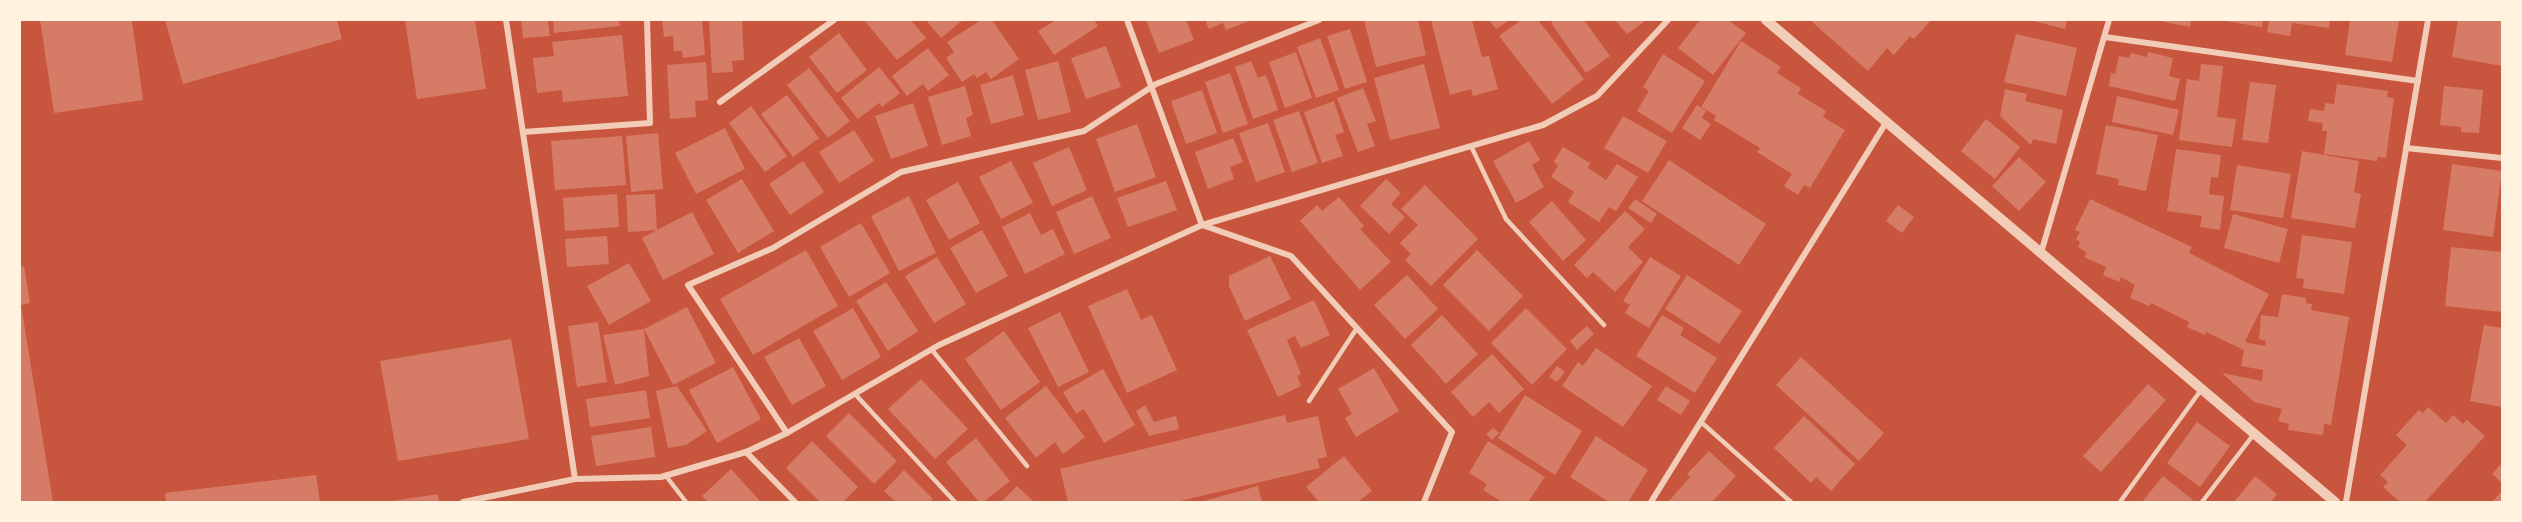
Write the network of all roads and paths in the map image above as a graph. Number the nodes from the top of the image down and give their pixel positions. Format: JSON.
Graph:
{"nodes":[{"id":1,"x":506,"y":20,"type":"edge"},
{"id":2,"x":647,"y":20,"type":"edge"},
{"id":3,"x":834,"y":20,"type":"edge"},
{"id":4,"x":1127,"y":20,"type":"edge"},
{"id":5,"x":1319,"y":20,"type":"edge"},
{"id":6,"x":1668,"y":20,"type":"edge"},
{"id":7,"x":1766,"y":20,"type":"edge"},
{"id":8,"x":2109,"y":20,"type":"edge"},
{"id":9,"x":2428,"y":20,"type":"edge"},
{"id":10,"x":2105,"y":37,"type":"junction"},
{"id":11,"x":2418,"y":81,"type":"junction"},
{"id":12,"x":1152,"y":87,"type":"junction"},
{"id":13,"x":720,"y":102,"type":"dead end"},
{"id":14,"x":1887,"y":121,"type":"junction"},
{"id":15,"x":523,"y":132,"type":"junction"},
{"id":16,"x":1472,"y":146,"type":"junction"},
{"id":17,"x":2406,"y":148,"type":"junction"},
{"id":18,"x":2502,"y":158,"type":"edge"},
{"id":19,"x":1202,"y":225,"type":"junction"},
{"id":20,"x":2041,"y":254,"type":"junction"},
{"id":21,"x":1604,"y":325,"type":"dead end"},
{"id":22,"x":1357,"y":328,"type":"junction"},
{"id":23,"x":932,"y":350,"type":"junction"},
{"id":24,"x":2201,"y":390,"type":"junction"},
{"id":25,"x":855,"y":394,"type":"junction"},
{"id":26,"x":1309,"y":401,"type":"dead end"},
{"id":27,"x":1701,"y":422,"type":"junction"},
{"id":28,"x":787,"y":433,"type":"junction"},
{"id":29,"x":2254,"y":434,"type":"junction"},
{"id":30,"x":746,"y":452,"type":"junction"},
{"id":31,"x":1027,"y":466,"type":"dead end"},
{"id":32,"x":666,"y":476,"type":"junction"},
{"id":33,"x":574,"y":479,"type":"junction"},
{"id":34,"x":463,"y":502,"type":"edge"},
{"id":35,"x":686,"y":502,"type":"edge"},
{"id":36,"x":795,"y":502,"type":"edge"},
{"id":37,"x":955,"y":502,"type":"edge"},
{"id":38,"x":1424,"y":502,"type":"edge"},
{"id":39,"x":1651,"y":502,"type":"edge"},
{"id":40,"x":1791,"y":502,"type":"edge"},
{"id":41,"x":2120,"y":502,"type":"edge"},
{"id":42,"x":2202,"y":502,"type":"edge"},
{"id":43,"x":2335,"y":502,"type":"edge"},
{"id":44,"x":2346,"y":502,"type":"edge"}],
"edges":[{"from":1,"to":15,"type":"street"},
{"from":2,"to":15,"type":"street"},
{"from":3,"to":13,"type":"street"},
{"from":4,"to":12,"type":"street"},
{"from":5,"to":12,"type":"street"},
{"from":6,"to":16,"type":"street"},
{"from":7,"to":14,"type":"street"},
{"from":8,"to":10,"type":"street"},
{"from":9,"to":11,"type":"street"},
{"from":10,"to":11,"type":"street"},
{"from":10,"to":20,"type":"street"},
{"from":11,"to":17,"type":"street"},
{"from":12,"to":19,"type":"street"},
{"from":12,"to":28,"type":"street"},
{"from":14,"to":20,"type":"street"},
{"from":14,"to":27,"type":"street"},
{"from":15,"to":33,"type":"street"},
{"from":16,"to":19,"type":"street"},
{"from":16,"to":21,"type":"lane"},
{"from":17,"to":18,"type":"street"},
{"from":17,"to":44,"type":"street"},
{"from":19,"to":22,"type":"street"},
{"from":19,"to":23,"type":"street"},
{"from":20,"to":24,"type":"street"},
{"from":22,"to":26,"type":"lane"},
{"from":22,"to":38,"type":"street"},
{"from":23,"to":25,"type":"street"},
{"from":23,"to":31,"type":"lane"},
{"from":24,"to":29,"type":"street"},
{"from":24,"to":41,"type":"lane"},
{"from":25,"to":28,"type":"street"},
{"from":25,"to":37,"type":"lane"},
{"from":27,"to":39,"type":"street"},
{"from":27,"to":40,"type":"lane"},
{"from":28,"to":30,"type":"street"},
{"from":29,"to":42,"type":"lane"},
{"from":29,"to":43,"type":"street"},
{"from":30,"to":32,"type":"street"},
{"from":30,"to":36,"type":"street"},
{"from":32,"to":33,"type":"street"},
{"from":32,"to":35,"type":"lane"},
{"from":33,"to":34,"type":"street"}]}
